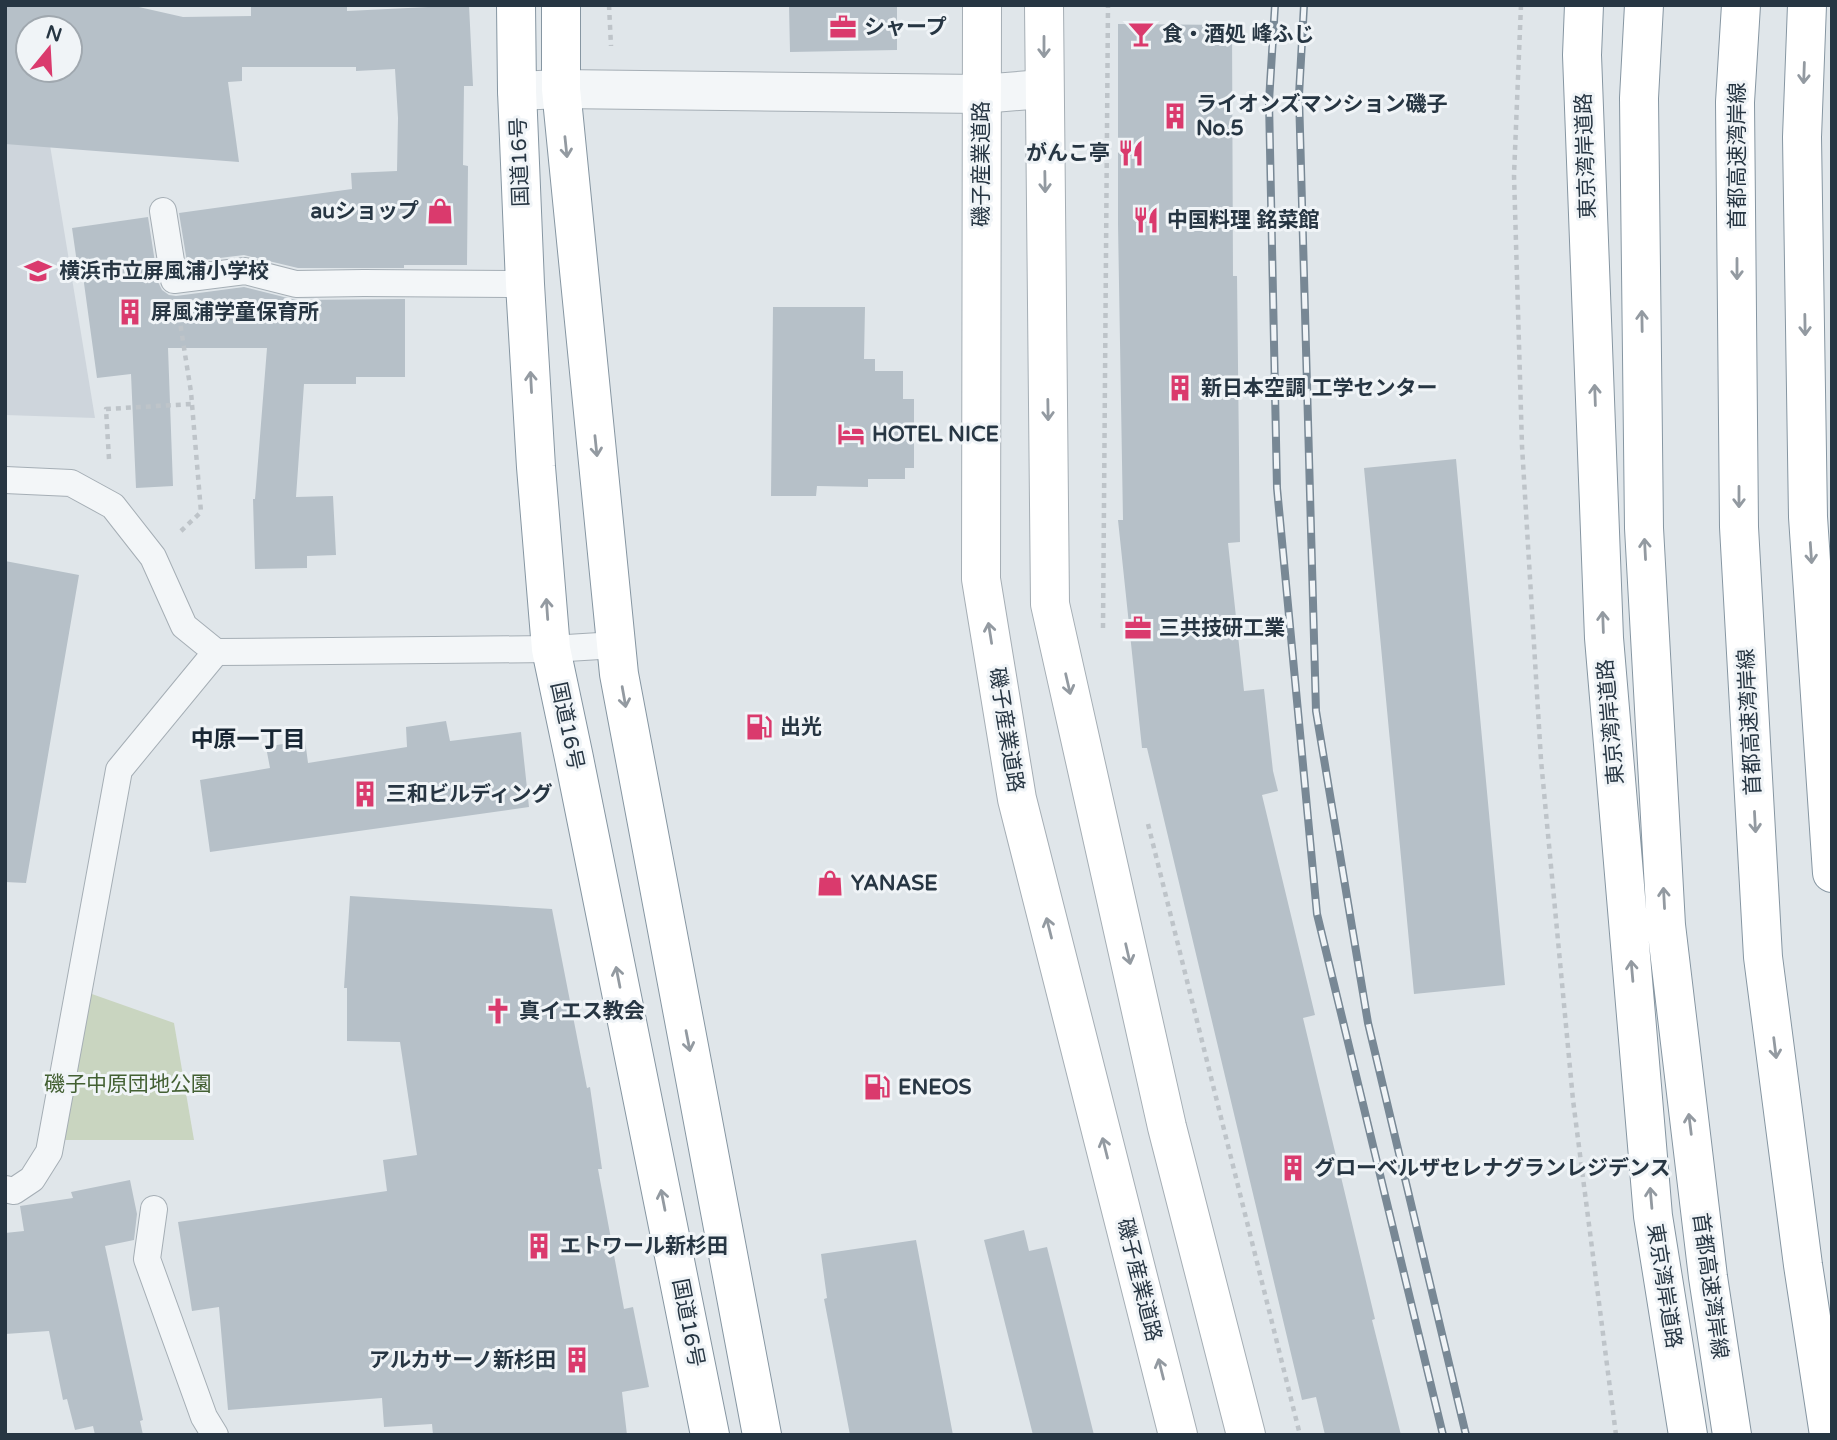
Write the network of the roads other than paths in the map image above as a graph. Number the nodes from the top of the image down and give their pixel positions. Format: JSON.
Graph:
{"nodes":[{"id":1,"x":516,"y":5,"type":"edge"},
{"id":2,"x":561,"y":5,"type":"edge"},
{"id":3,"x":982,"y":5,"type":"edge"},
{"id":4,"x":1044,"y":5,"type":"edge"},
{"id":5,"x":1584,"y":5,"type":"edge"},
{"id":6,"x":1644,"y":5,"type":"edge"},
{"id":7,"x":1741,"y":5,"type":"edge"},
{"id":8,"x":1807,"y":5,"type":"edge"},
{"id":9,"x":561,"y":89,"type":"junction"},
{"id":10,"x":1044,"y":89,"type":"junction"},
{"id":11,"x":517,"y":91,"type":"junction"},
{"id":12,"x":981,"y":94,"type":"junction"},
{"id":13,"x":163,"y":211,"type":"dead end"},
{"id":14,"x":525,"y":284,"type":"junction"},
{"id":15,"x":5,"y":480,"type":"edge"},
{"id":16,"x":616,"y":645,"type":"junction"},
{"id":17,"x":551,"y":649,"type":"junction"},
{"id":18,"x":216,"y":652,"type":"junction"},
{"id":19,"x":1832,"y":873,"type":"edge"},
{"id":20,"x":5,"y":1189,"type":"edge"},
{"id":21,"x":154,"y":1209,"type":"dead end"},
{"id":22,"x":215,"y":1435,"type":"edge"},
{"id":23,"x":710,"y":1435,"type":"edge"},
{"id":24,"x":762,"y":1435,"type":"edge"},
{"id":25,"x":1178,"y":1435,"type":"edge"},
{"id":26,"x":1246,"y":1435,"type":"edge"},
{"id":27,"x":1688,"y":1435,"type":"edge"},
{"id":28,"x":1732,"y":1435,"type":"edge"},
{"id":29,"x":1829,"y":1435,"type":"edge"}],
"edges":[{"from":1,"to":11,"type":"main road","name":"国道16号"},
{"from":2,"to":9,"type":"main road"},
{"from":3,"to":12,"type":"main road","name":"磯子産業道路"},
{"from":4,"to":10,"type":"main road","one_way":true},
{"from":27,"to":5,"type":"main road","name":"東京湾岸道路","one_way":true},
{"from":28,"to":6,"type":"main road","name":"首都高速湾岸線","one_way":true},
{"from":7,"to":29,"type":"main road","name":"首都高速湾岸線","one_way":true},
{"from":8,"to":19,"type":"main road","one_way":true},
{"from":9,"to":11,"type":"street"},
{"from":9,"to":12,"type":"street"},
{"from":9,"to":16,"type":"main road","one_way":true},
{"from":10,"to":12,"type":"street"},
{"from":10,"to":26,"type":"main road","one_way":true},
{"from":11,"to":14,"type":"main road","name":"国道16号"},
{"from":25,"to":12,"type":"main road","name":"磯子産業道路","one_way":true},
{"from":13,"to":14,"type":"lane"},
{"from":17,"to":14,"type":"main road","name":"国道16号","one_way":true},
{"from":15,"to":18,"type":"lane"},
{"from":16,"to":17,"type":"lane"},
{"from":16,"to":24,"type":"main road","one_way":true},
{"from":17,"to":18,"type":"lane"},
{"from":23,"to":17,"type":"main road","name":"国道16号","one_way":true},
{"from":18,"to":20,"type":"lane"},
{"from":21,"to":22,"type":"lane"}]}
